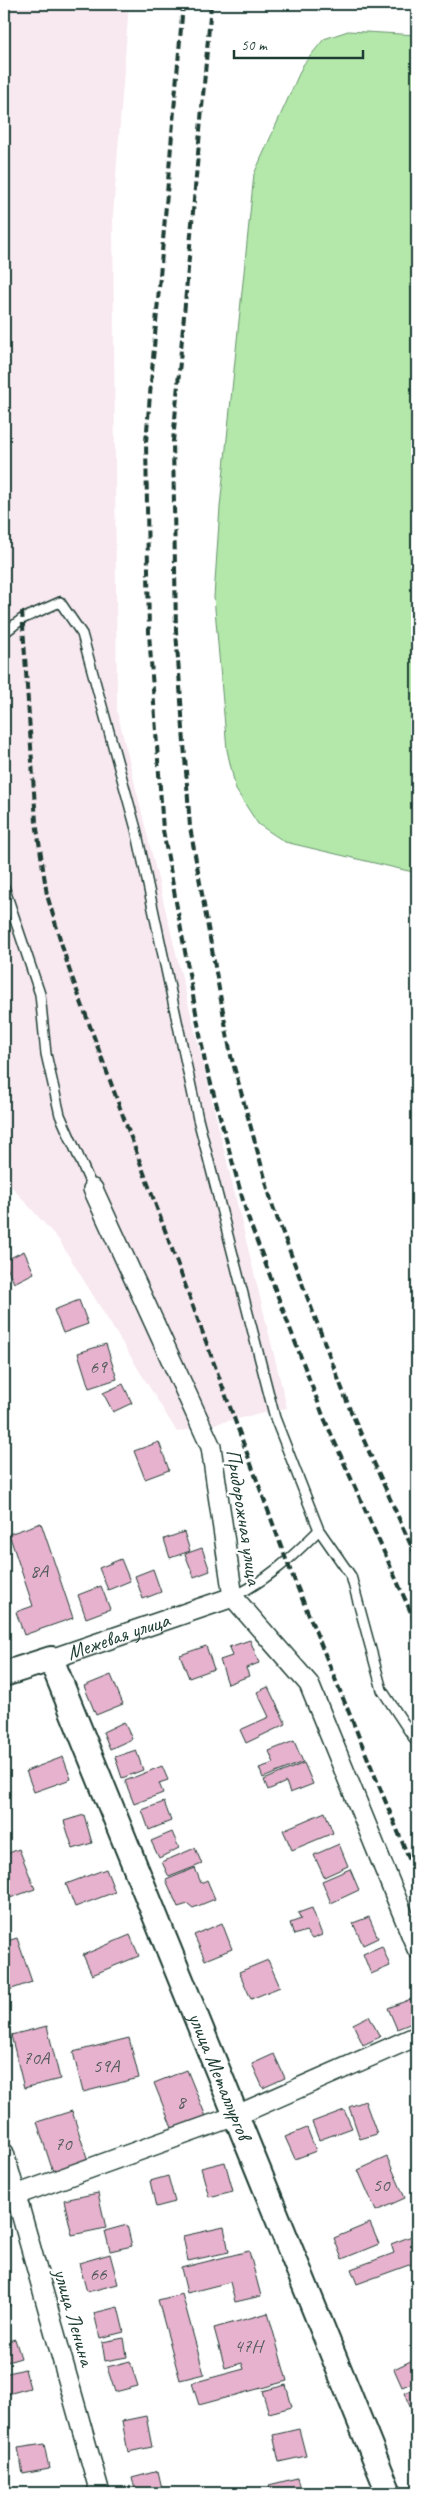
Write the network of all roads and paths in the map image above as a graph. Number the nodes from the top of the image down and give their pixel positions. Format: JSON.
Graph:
{"nodes":[{"id":1,"x":4,"y":633,"type":"edge"},
{"id":2,"x":4,"y":887,"type":"edge"},
{"id":3,"x":93,"y":1189,"type":"joint"},
{"id":4,"x":319,"y":1530,"type":"junction"},
{"id":5,"x":233,"y":1597,"type":"junction"},
{"id":6,"x":51,"y":1659,"type":"junction"},
{"id":7,"x":4,"y":1674,"type":"edge"},
{"id":8,"x":417,"y":1743,"type":"edge"},
{"id":9,"x":417,"y":1949,"type":"edge"},
{"id":10,"x":417,"y":2036,"type":"edge"},
{"id":11,"x":235,"y":2116,"type":"junction"},
{"id":12,"x":4,"y":2153,"type":"edge"},
{"id":13,"x":16,"y":2195,"type":"junction"},
{"id":14,"x":100,"y":2493,"type":"edge"},
{"id":15,"x":389,"y":2493,"type":"edge"}],
"edges":[{"from":1,"to":4,"type":"lane"},
{"from":2,"to":3,"type":"lane"},
{"from":3,"to":5,"type":"street","name":"Придорожная улица"},
{"from":4,"to":5,"type":"lane"},
{"from":4,"to":8,"type":"lane"},
{"from":5,"to":6,"type":"street","name":"Межевая улица"},
{"from":5,"to":9,"type":"street","name":"Придорожная улица"},
{"from":6,"to":7,"type":"street","name":"Межевая улица"},
{"from":6,"to":11,"type":"street","name":"улица Металлургов"},
{"from":10,"to":11,"type":"street"},
{"from":11,"to":13,"type":"street"},
{"from":11,"to":15,"type":"street","name":"улица Металлургов"},
{"from":12,"to":13,"type":"street","name":"улица Ленина"},
{"from":13,"to":14,"type":"street","name":"улица Ленина"}]}
